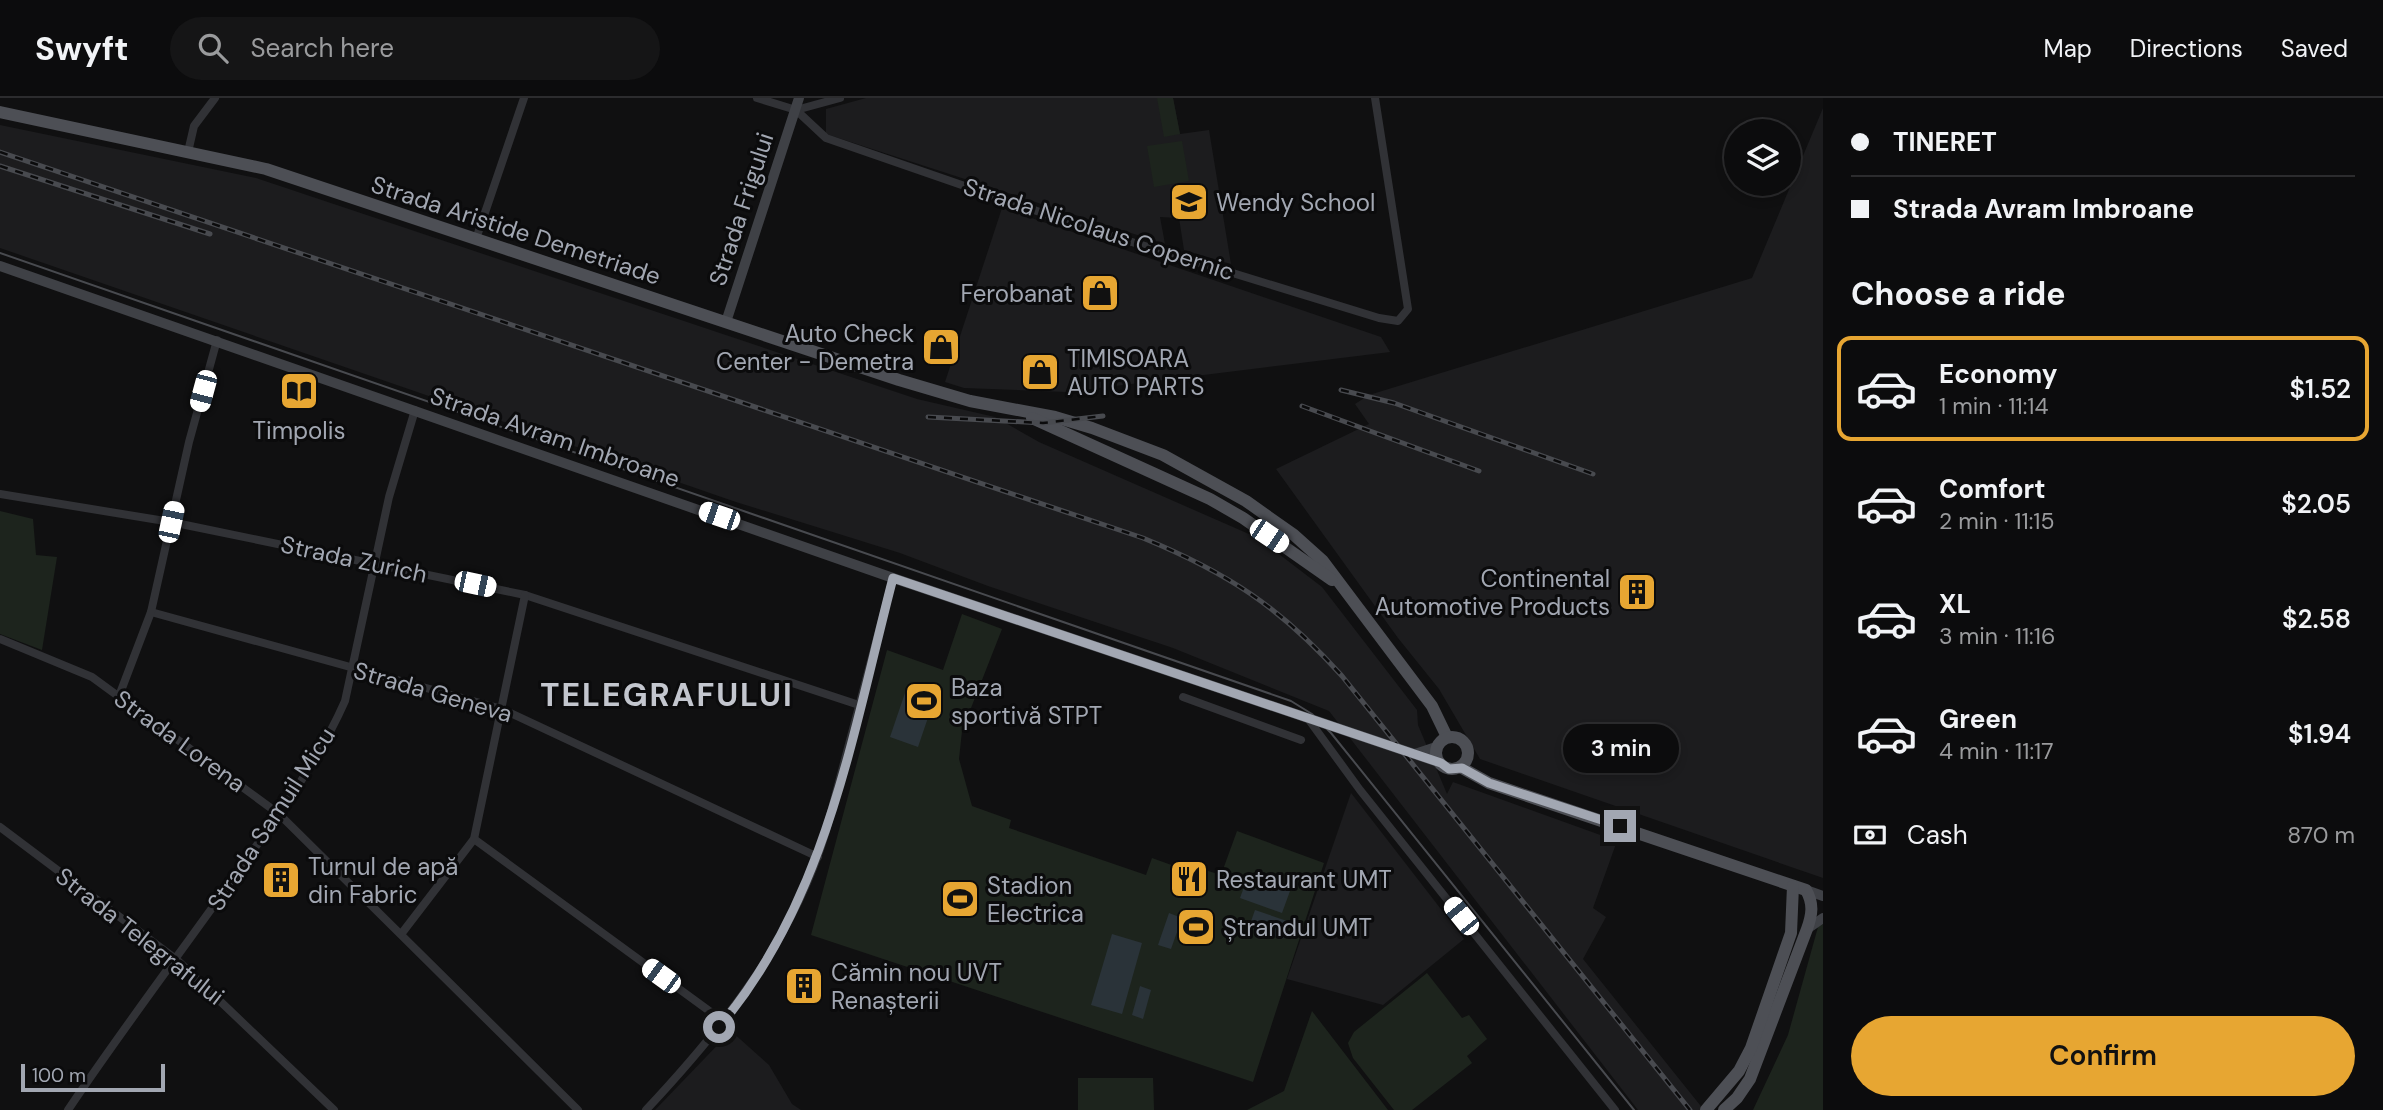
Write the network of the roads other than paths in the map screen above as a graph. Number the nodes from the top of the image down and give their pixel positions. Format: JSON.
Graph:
{"nodes":[{"id":1,"x":215,"y":98,"type":"edge"},
{"id":2,"x":524,"y":98,"type":"edge"},
{"id":3,"x":757,"y":98,"type":"edge"},
{"id":4,"x":840,"y":98,"type":"edge"},
{"id":5,"x":1375,"y":98,"type":"edge"},
{"id":6,"x":797,"y":104,"type":"edge"},
{"id":7,"x":0,"y":112,"type":"edge"},
{"id":8,"x":188,"y":152,"type":"junction"},
{"id":9,"x":476,"y":239,"type":"junction"},
{"id":10,"x":0,"y":265,"type":"edge"},
{"id":11,"x":726,"y":322,"type":"junction"},
{"id":12,"x":217,"y":340,"type":"junction"},
{"id":13,"x":415,"y":410,"type":"junction"},
{"id":14,"x":1012,"y":410,"type":"junction"},
{"id":15,"x":0,"y":494,"type":"edge"},
{"id":16,"x":171,"y":522,"type":"junction"},
{"id":17,"x":374,"y":563,"type":"junction"},
{"id":18,"x":893,"y":578,"type":"junction"},
{"id":19,"x":1345,"y":590,"type":"junction"},
{"id":20,"x":525,"y":595,"type":"junction"},
{"id":21,"x":151,"y":612,"type":"junction"},
{"id":22,"x":0,"y":639,"type":"edge"},
{"id":23,"x":352,"y":669,"type":"junction"},
{"id":24,"x":119,"y":696,"type":"junction"},
{"id":25,"x":1183,"y":697,"type":"dead end"},
{"id":26,"x":859,"y":705,"type":"junction"},
{"id":27,"x":502,"y":709,"type":"junction"},
{"id":28,"x":1309,"y":720,"type":"junction"},
{"id":29,"x":1447,"y":737,"type":"junction"},
{"id":30,"x":1301,"y":740,"type":"dead end"},
{"id":31,"x":1436,"y":747,"type":"junction"},
{"id":32,"x":1415,"y":754,"type":"junction"},
{"id":33,"x":1441,"y":763,"type":"junction"},
{"id":34,"x":1462,"y":768,"type":"junction"},
{"id":35,"x":279,"y":814,"type":"junction"},
{"id":36,"x":0,"y":827,"type":"edge"},
{"id":37,"x":474,"y":839,"type":"junction"},
{"id":38,"x":818,"y":857,"type":"junction"},
{"id":39,"x":1793,"y":886,"type":"junction"},
{"id":40,"x":1806,"y":890,"type":"junction"},
{"id":41,"x":1823,"y":896,"type":"edge"},
{"id":42,"x":1823,"y":918,"type":"edge"},
{"id":43,"x":1807,"y":929,"type":"junction"},
{"id":44,"x":402,"y":933,"type":"junction"},
{"id":45,"x":177,"y":960,"type":"junction"},
{"id":46,"x":723,"y":1021,"type":"junction"},
{"id":47,"x":68,"y":1110,"type":"edge"},
{"id":48,"x":334,"y":1110,"type":"edge"},
{"id":49,"x":578,"y":1110,"type":"edge"},
{"id":50,"x":646,"y":1110,"type":"edge"},
{"id":51,"x":1615,"y":1110,"type":"edge"},
{"id":52,"x":1706,"y":1110,"type":"edge"},
{"id":53,"x":1724,"y":1110,"type":"edge"}],
"edges":[{"from":1,"to":8,"type":"street"},
{"from":2,"to":9,"type":"street"},
{"from":3,"to":6,"type":"street"},
{"from":4,"to":6,"type":"street"},
{"from":5,"to":6,"type":"street","name":"Strada Nicolaus Copernic"},
{"from":6,"to":11,"type":"street","name":"Strada Frigului"},
{"from":7,"to":8,"type":"main road","name":"Strada Aristide Demetriade"},
{"from":8,"to":9,"type":"main road","name":"Strada Aristide Demetriade"},
{"from":9,"to":11,"type":"main road","name":"Strada Aristide Demetriade"},
{"from":10,"to":12,"type":"street","name":"Strada Avram Imbroane"},
{"from":11,"to":14,"type":"main road","name":"Strada Aristide Demetriade"},
{"from":12,"to":13,"type":"street","name":"Strada Avram Imbroane"},
{"from":12,"to":16,"type":"street"},
{"from":13,"to":17,"type":"street","name":"Strada Samuil Micu"},
{"from":13,"to":18,"type":"street","name":"Strada Avram Imbroane"},
{"from":14,"to":19,"type":"main road","name":"Strada Aristide Demetriade"},
{"from":14,"to":19,"type":"main road","name":"Strada Aristide Demetriade"},
{"from":15,"to":16,"type":"street","name":"Strada Zurich"},
{"from":16,"to":17,"type":"street","name":"Strada Zurich"},
{"from":16,"to":21,"type":"street"},
{"from":17,"to":20,"type":"street","name":"Strada Zurich"},
{"from":17,"to":23,"type":"street","name":"Strada Samuil Micu"},
{"from":18,"to":26,"type":"street"},
{"from":18,"to":28,"type":"street","name":"Strada Avram Imbroane"},
{"from":19,"to":29,"type":"main road","name":"Strada Aristide Demetriade"},
{"from":20,"to":26,"type":"street","name":"Strada Zurich"},
{"from":20,"to":27,"type":"street"},
{"from":21,"to":23,"type":"street","name":"Strada Geneva"},
{"from":21,"to":24,"type":"street"},
{"from":22,"to":24,"type":"street","name":"Strada Lorena"},
{"from":23,"to":27,"type":"street","name":"Strada Geneva"},
{"from":23,"to":35,"type":"street","name":"Strada Samuil Micu"},
{"from":24,"to":35,"type":"street","name":"Strada Lorena"},
{"from":25,"to":30,"type":"street"},
{"from":26,"to":38,"type":"street"},
{"from":27,"to":37,"type":"street"},
{"from":27,"to":38,"type":"street","name":"Strada Geneva"},
{"from":28,"to":32,"type":"street","name":"Strada Avram Imbroane"},
{"from":28,"to":51,"type":"street"},
{"from":29,"to":31,"type":"main road"},
{"from":29,"to":34,"type":"main road"},
{"from":31,"to":32,"type":"street"},
{"from":31,"to":33,"type":"main road"},
{"from":32,"to":33,"type":"street","name":"Strada Avram Imbroane"},
{"from":33,"to":34,"type":"main road"},
{"from":34,"to":39,"type":"main road"},
{"from":35,"to":44,"type":"street","name":"Strada Lorena"},
{"from":35,"to":45,"type":"street","name":"Strada Samuil Micu"},
{"from":36,"to":45,"type":"street","name":"Strada Telegrafului"},
{"from":37,"to":44,"type":"street"},
{"from":37,"to":46,"type":"street"},
{"from":38,"to":46,"type":"street"},
{"from":39,"to":40,"type":"main road"},
{"from":39,"to":52,"type":"main road"},
{"from":40,"to":41,"type":"street"},
{"from":40,"to":43,"type":"main road"},
{"from":42,"to":43,"type":"street"},
{"from":43,"to":53,"type":"main road"},
{"from":44,"to":49,"type":"street","name":"Strada Lorena"},
{"from":45,"to":47,"type":"street","name":"Strada Samuil Micu"},
{"from":45,"to":48,"type":"street","name":"Strada Telegrafului"},
{"from":46,"to":50,"type":"street"}]}
